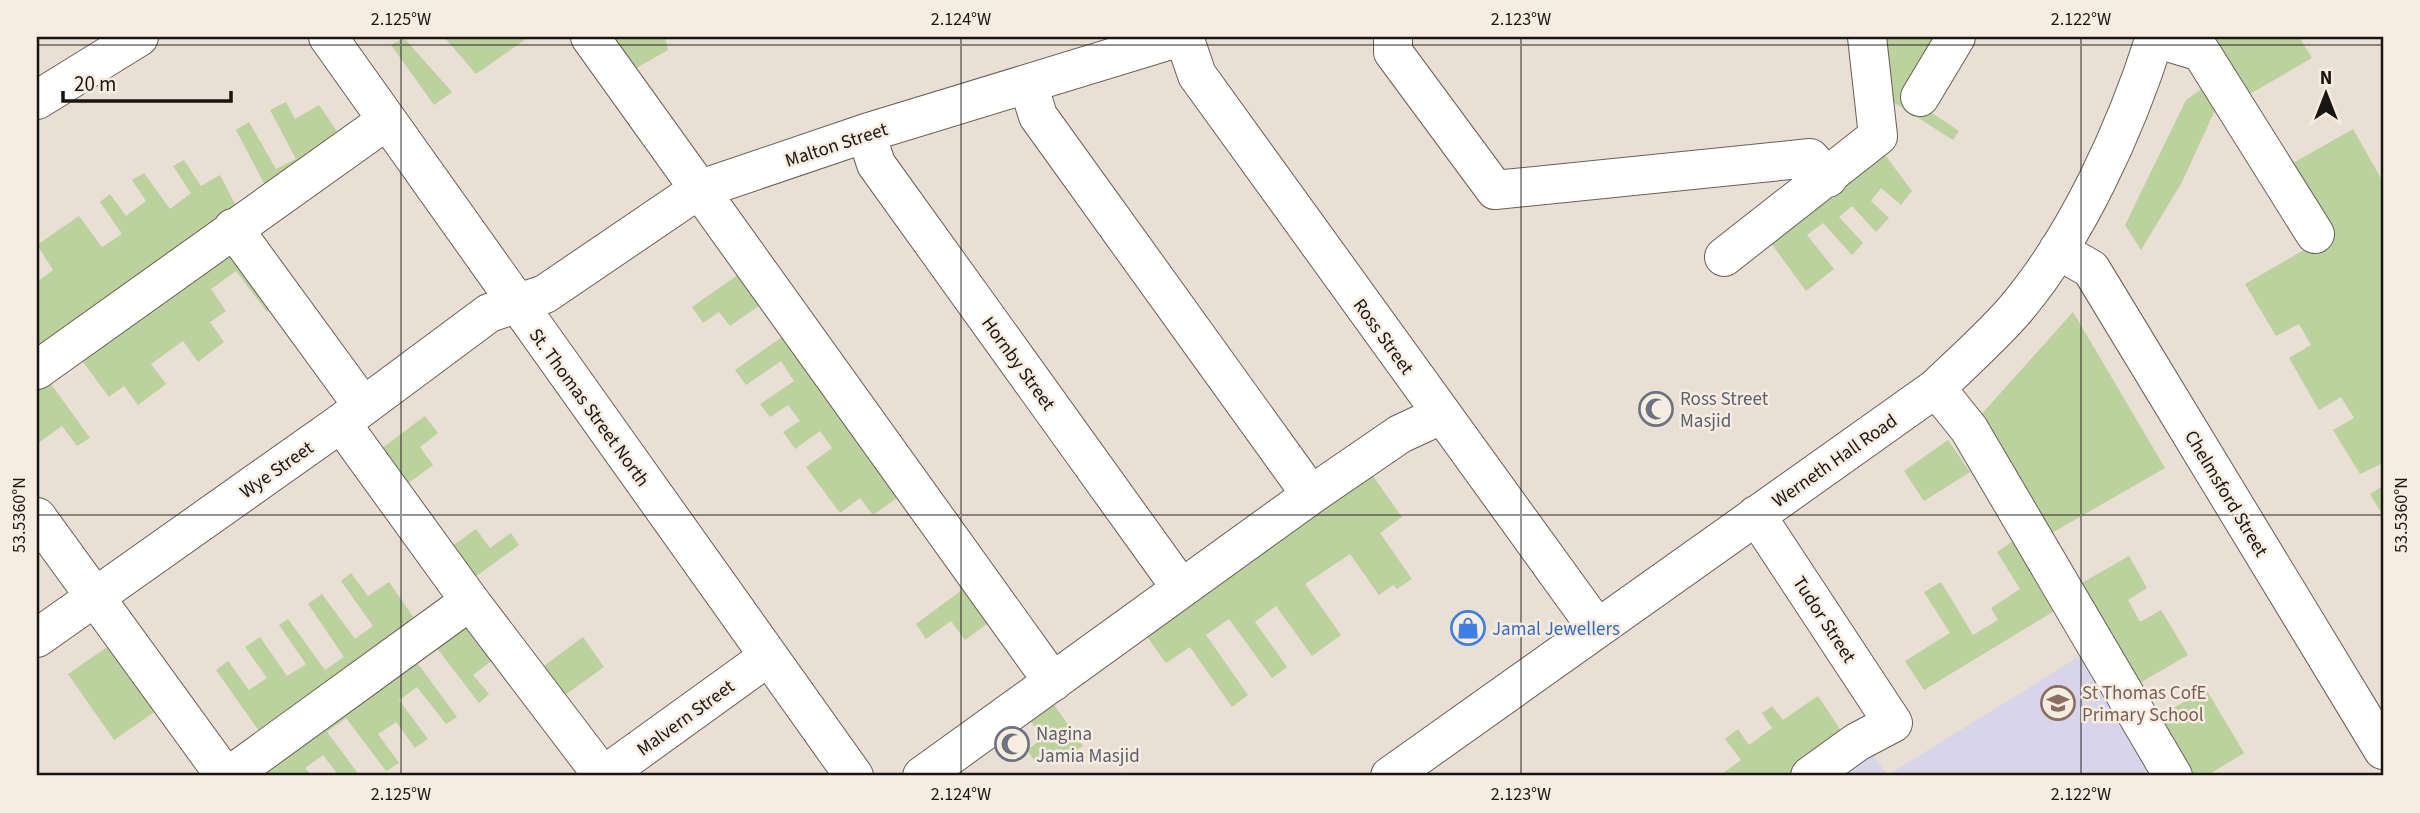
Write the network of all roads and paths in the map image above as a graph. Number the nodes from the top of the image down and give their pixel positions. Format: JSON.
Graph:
{"nodes":[{"id":1,"x":139,"y":37,"type":"edge"},
{"id":2,"x":328,"y":37,"type":"edge"},
{"id":3,"x":590,"y":37,"type":"edge"},
{"id":4,"x":1182,"y":37,"type":"edge"},
{"id":5,"x":1393,"y":37,"type":"edge"},
{"id":6,"x":1867,"y":37,"type":"edge"},
{"id":7,"x":1956,"y":37,"type":"edge"},
{"id":8,"x":2155,"y":38,"type":"edge"},
{"id":9,"x":1028,"y":84,"type":"junction"},
{"id":10,"x":1920,"y":97,"type":"dead end"},
{"id":11,"x":37,"y":100,"type":"edge"},
{"id":12,"x":386,"y":121,"type":"junction"},
{"id":13,"x":866,"y":133,"type":"junction"},
{"id":14,"x":1828,"y":177,"type":"junction"},
{"id":15,"x":698,"y":190,"type":"junction"},
{"id":16,"x":233,"y":228,"type":"junction"},
{"id":17,"x":2315,"y":234,"type":"dead end"},
{"id":18,"x":2058,"y":250,"type":"junction"},
{"id":19,"x":1724,"y":257,"type":"dead end"},
{"id":20,"x":517,"y":304,"type":"junction"},
{"id":21,"x":37,"y":370,"type":"edge"},
{"id":22,"x":1936,"y":388,"type":"junction"},
{"id":23,"x":352,"y":414,"type":"junction"},
{"id":24,"x":1441,"y":415,"type":"junction"},
{"id":25,"x":1311,"y":495,"type":"junction"},
{"id":26,"x":1756,"y":515,"type":"junction"},
{"id":27,"x":37,"y":517,"type":"edge"},
{"id":28,"x":1181,"y":588,"type":"junction"},
{"id":29,"x":95,"y":597,"type":"junction"},
{"id":30,"x":470,"y":601,"type":"junction"},
{"id":31,"x":1597,"y":628,"type":"junction"},
{"id":32,"x":37,"y":638,"type":"edge"},
{"id":33,"x":768,"y":657,"type":"junction"},
{"id":34,"x":1053,"y":682,"type":"junction"},
{"id":35,"x":2383,"y":750,"type":"edge"},
{"id":36,"x":227,"y":776,"type":"edge"},
{"id":37,"x":603,"y":776,"type":"edge"},
{"id":38,"x":854,"y":776,"type":"edge"},
{"id":39,"x":922,"y":776,"type":"edge"},
{"id":40,"x":1392,"y":776,"type":"edge"},
{"id":41,"x":1810,"y":776,"type":"edge"},
{"id":42,"x":2173,"y":776,"type":"edge"}],
"edges":[{"from":1,"to":11,"type":"street"},
{"from":2,"to":12,"type":"street","name":"St. Thomas Street North"},
{"from":3,"to":15,"type":"street"},
{"from":4,"to":9,"type":"street","name":"Malton Street"},
{"from":4,"to":24,"type":"street","name":"Ross Street"},
{"from":5,"to":14,"type":"street"},
{"from":6,"to":14,"type":"street"},
{"from":7,"to":10,"type":"street"},
{"from":8,"to":17,"type":"street"},
{"from":8,"to":18,"type":"street","name":"Werneth Hall Road"},
{"from":9,"to":13,"type":"street","name":"Malton Street"},
{"from":9,"to":25,"type":"street"},
{"from":12,"to":16,"type":"street"},
{"from":12,"to":20,"type":"street","name":"St. Thomas Street North"},
{"from":13,"to":15,"type":"street","name":"Malton Street"},
{"from":13,"to":28,"type":"street","name":"Hornby Street"},
{"from":14,"to":19,"type":"street"},
{"from":15,"to":20,"type":"street","name":"Malton Street"},
{"from":15,"to":34,"type":"street"},
{"from":16,"to":21,"type":"street"},
{"from":16,"to":23,"type":"street"},
{"from":18,"to":22,"type":"street","name":"Werneth Hall Road"},
{"from":18,"to":35,"type":"street","name":"Chelmsford Street"},
{"from":20,"to":23,"type":"street","name":"Wye Street"},
{"from":20,"to":33,"type":"street","name":"St. Thomas Street North"},
{"from":22,"to":26,"type":"street","name":"Werneth Hall Road"},
{"from":22,"to":42,"type":"street"},
{"from":23,"to":29,"type":"street","name":"Wye Street"},
{"from":23,"to":30,"type":"street"},
{"from":24,"to":25,"type":"street"},
{"from":24,"to":31,"type":"street","name":"Ross Street"},
{"from":25,"to":28,"type":"street"},
{"from":26,"to":31,"type":"street","name":"Werneth Hall Road"},
{"from":26,"to":41,"type":"street","name":"Tudor Street"},
{"from":27,"to":29,"type":"street"},
{"from":28,"to":34,"type":"street"},
{"from":29,"to":32,"type":"street","name":"Wye Street"},
{"from":29,"to":36,"type":"street"},
{"from":30,"to":36,"type":"street"},
{"from":30,"to":37,"type":"street"},
{"from":31,"to":40,"type":"street","name":"Werneth Hall Road"},
{"from":33,"to":37,"type":"street","name":"Malvern Street"},
{"from":33,"to":38,"type":"street","name":"St. Thomas Street North"},
{"from":34,"to":39,"type":"street"}]}
